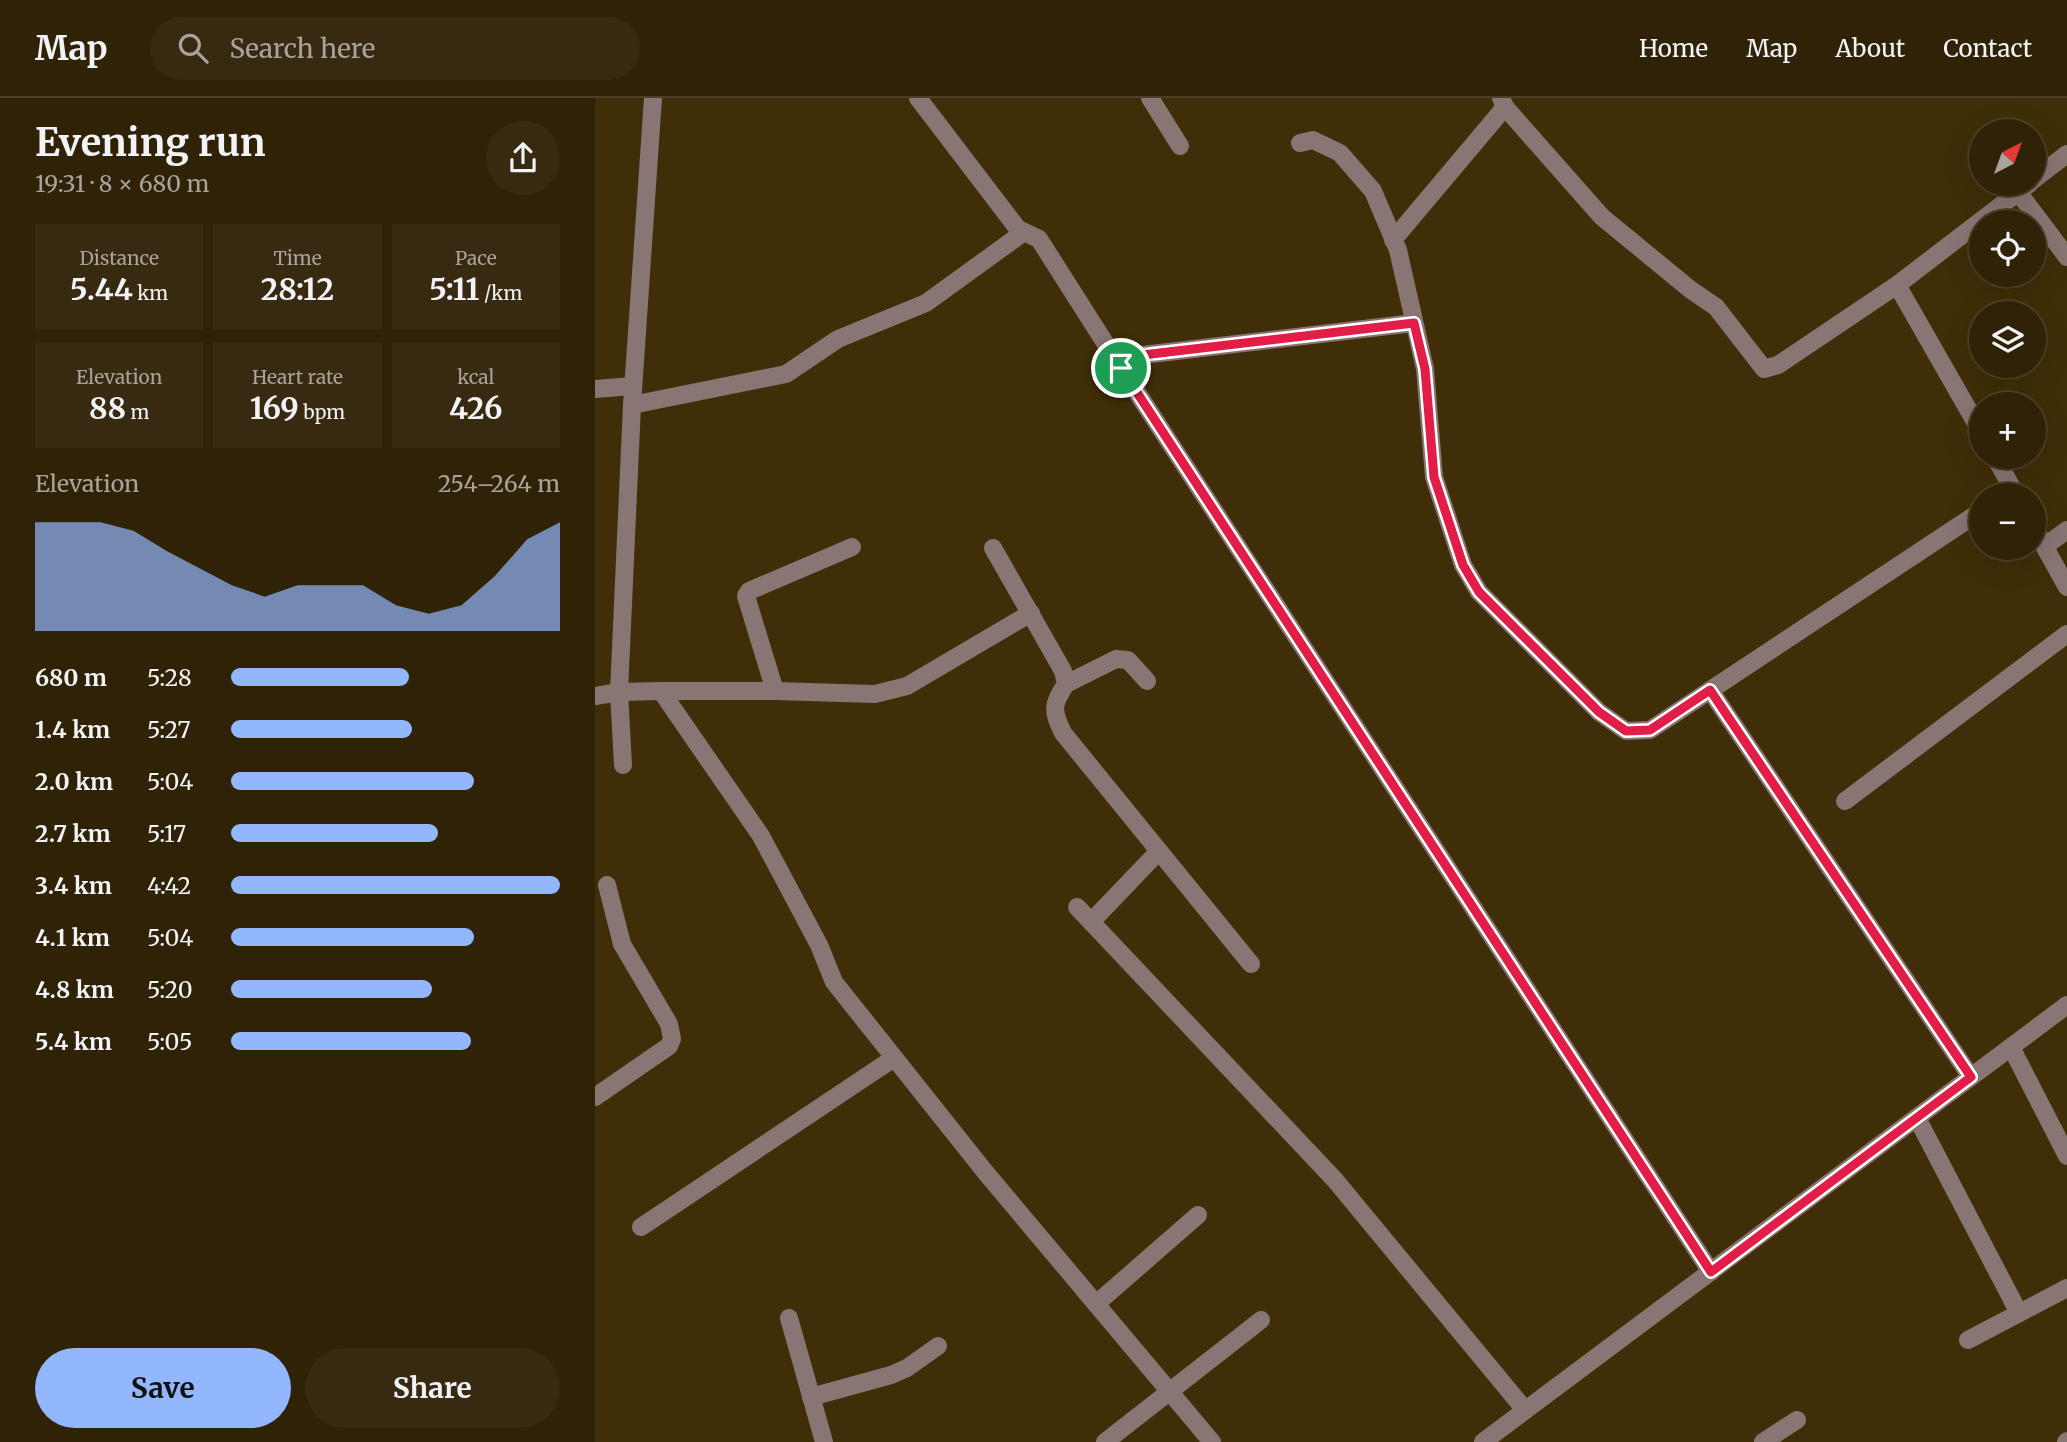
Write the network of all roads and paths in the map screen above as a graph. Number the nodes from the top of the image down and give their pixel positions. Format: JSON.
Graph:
{"nodes":[{"id":1,"x":653,"y":98,"type":"edge"},
{"id":2,"x":918,"y":98,"type":"edge"},
{"id":3,"x":1150,"y":98,"type":"edge"},
{"id":4,"x":1503,"y":102,"type":"edge"},
{"id":5,"x":1300,"y":143,"type":"dead end"},
{"id":6,"x":1180,"y":146,"type":"dead end"},
{"id":7,"x":2067,"y":154,"type":"edge"},
{"id":8,"x":2046,"y":170,"type":"edge"},
{"id":9,"x":2013,"y":196,"type":"edge"},
{"id":10,"x":2028,"y":196,"type":"edge"},
{"id":11,"x":1024,"y":232,"type":"junction"},
{"id":12,"x":1393,"y":240,"type":"junction"},
{"id":13,"x":2067,"y":257,"type":"edge"},
{"id":14,"x":1898,"y":285,"type":"junction"},
{"id":15,"x":1414,"y":323,"type":"junction"},
{"id":16,"x":1121,"y":368,"type":"junction"},
{"id":17,"x":633,"y":386,"type":"junction"},
{"id":18,"x":595,"y":388,"type":"edge"},
{"id":19,"x":632,"y":405,"type":"junction"},
{"id":20,"x":1969,"y":411,"type":"edge"},
{"id":21,"x":1969,"y":519,"type":"edge"},
{"id":22,"x":2067,"y":530,"type":"edge"},
{"id":23,"x":2046,"y":545,"type":"edge"},
{"id":24,"x":852,"y":547,"type":"dead end"},
{"id":25,"x":993,"y":548,"type":"dead end"},
{"id":26,"x":2046,"y":548,"type":"edge"},
{"id":27,"x":2067,"y":587,"type":"edge"},
{"id":28,"x":1031,"y":612,"type":"junction"},
{"id":29,"x":2067,"y":634,"type":"edge"},
{"id":30,"x":1147,"y":681,"type":"dead end"},
{"id":31,"x":1066,"y":684,"type":"junction"},
{"id":32,"x":1710,"y":690,"type":"junction"},
{"id":33,"x":661,"y":691,"type":"junction"},
{"id":34,"x":775,"y":691,"type":"junction"},
{"id":35,"x":619,"y":692,"type":"junction"},
{"id":36,"x":595,"y":696,"type":"edge"},
{"id":37,"x":623,"y":765,"type":"dead end"},
{"id":38,"x":1845,"y":801,"type":"dead end"},
{"id":39,"x":1159,"y":851,"type":"junction"},
{"id":40,"x":607,"y":885,"type":"dead end"},
{"id":41,"x":1077,"y":907,"type":"dead end"},
{"id":42,"x":1091,"y":922,"type":"junction"},
{"id":43,"x":1251,"y":964,"type":"dead end"},
{"id":44,"x":2067,"y":1005,"type":"edge"},
{"id":45,"x":2011,"y":1047,"type":"junction"},
{"id":46,"x":894,"y":1058,"type":"junction"},
{"id":47,"x":1971,"y":1077,"type":"junction"},
{"id":48,"x":595,"y":1097,"type":"edge"},
{"id":49,"x":1916,"y":1118,"type":"junction"},
{"id":50,"x":2067,"y":1156,"type":"edge"},
{"id":51,"x":1198,"y":1215,"type":"dead end"},
{"id":52,"x":641,"y":1227,"type":"dead end"},
{"id":53,"x":1711,"y":1272,"type":"junction"},
{"id":54,"x":2067,"y":1288,"type":"edge"},
{"id":55,"x":1096,"y":1304,"type":"junction"},
{"id":56,"x":2019,"y":1313,"type":"junction"},
{"id":57,"x":789,"y":1318,"type":"dead end"},
{"id":58,"x":1261,"y":1320,"type":"dead end"},
{"id":59,"x":1968,"y":1340,"type":"dead end"},
{"id":60,"x":938,"y":1346,"type":"dead end"},
{"id":61,"x":1170,"y":1391,"type":"junction"},
{"id":62,"x":811,"y":1397,"type":"junction"},
{"id":63,"x":1525,"y":1410,"type":"junction"},
{"id":64,"x":1797,"y":1420,"type":"dead end"},
{"id":65,"x":824,"y":1442,"type":"edge"},
{"id":66,"x":1105,"y":1442,"type":"edge"},
{"id":67,"x":1212,"y":1442,"type":"edge"},
{"id":68,"x":1483,"y":1442,"type":"edge"},
{"id":69,"x":1763,"y":1442,"type":"edge"}],
"edges":[{"from":1,"to":17,"type":"street"},
{"from":2,"to":11,"type":"street"},
{"from":3,"to":6,"type":"street"},
{"from":4,"to":12,"type":"street"},
{"from":4,"to":14,"type":"street"},
{"from":5,"to":12,"type":"street"},
{"from":7,"to":8,"type":"street"},
{"from":9,"to":14,"type":"street"},
{"from":10,"to":13,"type":"street"},
{"from":11,"to":16,"type":"street"},
{"from":11,"to":19,"type":"street"},
{"from":12,"to":15,"type":"street"},
{"from":14,"to":20,"type":"street"},
{"from":15,"to":16,"type":"street"},
{"from":15,"to":32,"type":"street"},
{"from":16,"to":53,"type":"street"},
{"from":17,"to":18,"type":"street"},
{"from":17,"to":19,"type":"street"},
{"from":19,"to":35,"type":"street"},
{"from":21,"to":32,"type":"street"},
{"from":22,"to":23,"type":"street"},
{"from":24,"to":34,"type":"street"},
{"from":25,"to":28,"type":"street"},
{"from":26,"to":27,"type":"street"},
{"from":28,"to":31,"type":"street"},
{"from":28,"to":34,"type":"street"},
{"from":29,"to":38,"type":"street"},
{"from":30,"to":31,"type":"street"},
{"from":31,"to":39,"type":"street"},
{"from":32,"to":47,"type":"street"},
{"from":33,"to":34,"type":"street"},
{"from":33,"to":35,"type":"street"},
{"from":33,"to":46,"type":"street"},
{"from":35,"to":36,"type":"street"},
{"from":35,"to":37,"type":"street"},
{"from":39,"to":42,"type":"street"},
{"from":39,"to":43,"type":"street"},
{"from":40,"to":48,"type":"street"},
{"from":41,"to":42,"type":"street"},
{"from":42,"to":63,"type":"street"},
{"from":44,"to":45,"type":"street"},
{"from":45,"to":47,"type":"street"},
{"from":45,"to":50,"type":"street"},
{"from":46,"to":52,"type":"street"},
{"from":46,"to":55,"type":"street"},
{"from":47,"to":49,"type":"street"},
{"from":49,"to":53,"type":"street"},
{"from":49,"to":56,"type":"street"},
{"from":51,"to":55,"type":"street"},
{"from":53,"to":63,"type":"street"},
{"from":54,"to":56,"type":"street"},
{"from":55,"to":61,"type":"street"},
{"from":56,"to":59,"type":"street"},
{"from":57,"to":62,"type":"street"},
{"from":58,"to":61,"type":"street"},
{"from":60,"to":62,"type":"street"},
{"from":61,"to":66,"type":"street"},
{"from":61,"to":67,"type":"street"},
{"from":62,"to":65,"type":"street"},
{"from":63,"to":68,"type":"street"},
{"from":64,"to":69,"type":"street"}]}
